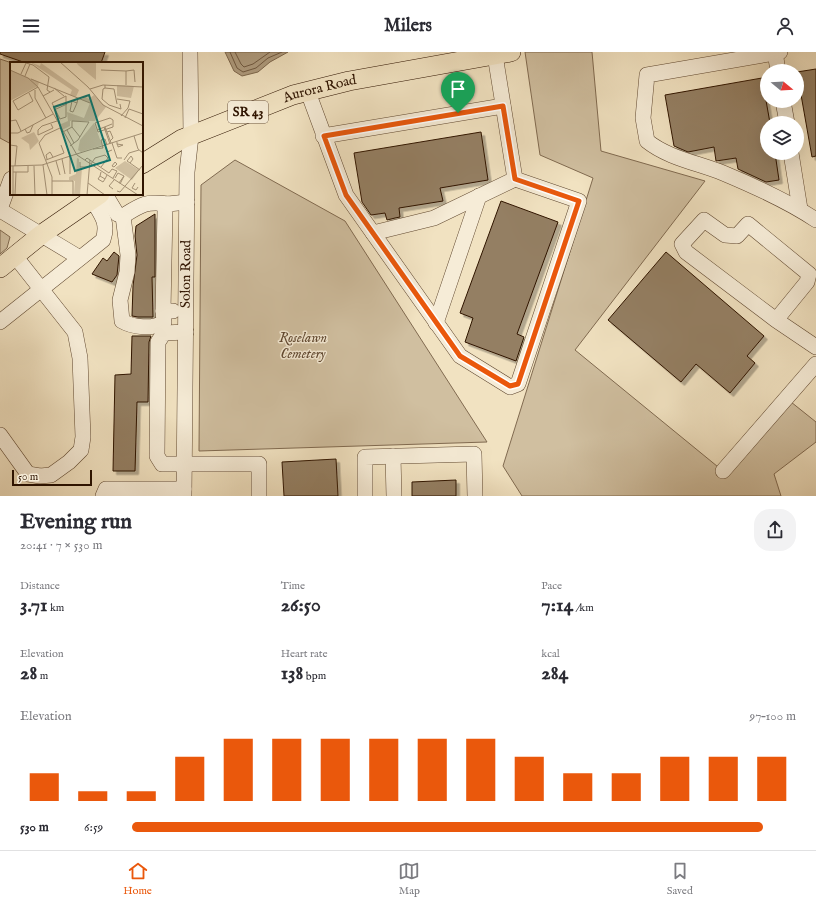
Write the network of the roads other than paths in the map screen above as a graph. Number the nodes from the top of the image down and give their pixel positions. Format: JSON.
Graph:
{"nodes":[{"id":1,"x":190,"y":52,"type":"edge"},
{"id":2,"x":776,"y":52,"type":"edge"},
{"id":3,"x":780,"y":52,"type":"edge"},
{"id":4,"x":503,"y":53,"type":"edge"},
{"id":5,"x":777,"y":64,"type":"edge"},
{"id":6,"x":308,"y":92,"type":"junction"},
{"id":7,"x":503,"y":106,"type":"junction"},
{"id":8,"x":190,"y":136,"type":"junction"},
{"id":9,"x":324,"y":136,"type":"junction"},
{"id":10,"x":792,"y":160,"type":"edge"},
{"id":11,"x":143,"y":163,"type":"edge"},
{"id":12,"x":515,"y":179,"type":"junction"},
{"id":13,"x":10,"y":182,"type":"edge"},
{"id":14,"x":99,"y":196,"type":"edge"},
{"id":15,"x":479,"y":196,"type":"junction"},
{"id":16,"x":187,"y":202,"type":"junction"},
{"id":17,"x":168,"y":204,"type":"junction"},
{"id":18,"x":0,"y":209,"type":"edge"},
{"id":19,"x":800,"y":209,"type":"junction"},
{"id":20,"x":123,"y":216,"type":"junction"},
{"id":21,"x":816,"y":220,"type":"edge"},
{"id":22,"x":373,"y":233,"type":"junction"},
{"id":23,"x":42,"y":234,"type":"junction"},
{"id":24,"x":80,"y":258,"type":"junction"},
{"id":25,"x":7,"y":262,"type":"edge"},
{"id":26,"x":41,"y":289,"type":"junction"},
{"id":27,"x":163,"y":311,"type":"junction"},
{"id":28,"x":186,"y":311,"type":"junction"},
{"id":29,"x":776,"y":320,"type":"junction"},
{"id":30,"x":0,"y":322,"type":"edge"},
{"id":31,"x":436,"y":323,"type":"junction"},
{"id":32,"x":186,"y":332,"type":"junction"},
{"id":33,"x":816,"y":347,"type":"edge"},
{"id":34,"x":816,"y":364,"type":"edge"},
{"id":35,"x":0,"y":436,"type":"edge"},
{"id":36,"x":393,"y":456,"type":"junction"},
{"id":37,"x":185,"y":465,"type":"junction"},
{"id":38,"x":723,"y":471,"type":"dead end"},
{"id":39,"x":156,"y":493,"type":"edge"},
{"id":40,"x":184,"y":493,"type":"edge"},
{"id":41,"x":103,"y":496,"type":"edge"},
{"id":42,"x":259,"y":496,"type":"edge"},
{"id":43,"x":365,"y":496,"type":"edge"},
{"id":44,"x":394,"y":496,"type":"edge"},
{"id":45,"x":475,"y":496,"type":"edge"}],
"edges":[{"from":1,"to":8,"type":"street","name":"Solon Road"},
{"from":2,"to":3,"type":"street"},
{"from":2,"to":5,"type":"street"},
{"from":2,"to":19,"type":"street"},
{"from":4,"to":6,"type":"main road","name":"Aurora Road","number":"SR 43"},
{"from":4,"to":7,"type":"street"},
{"from":6,"to":8,"type":"main road","name":"Aurora Road","number":"SR 43"},
{"from":6,"to":9,"type":"street"},
{"from":7,"to":9,"type":"street"},
{"from":7,"to":12,"type":"street"},
{"from":8,"to":11,"type":"main road","name":"Aurora Road","number":"SR 43"},
{"from":8,"to":16,"type":"street","name":"Solon Road"},
{"from":9,"to":22,"type":"street"},
{"from":10,"to":19,"type":"street"},
{"from":12,"to":15,"type":"street"},
{"from":12,"to":31,"type":"street"},
{"from":13,"to":18,"type":"street"},
{"from":14,"to":20,"type":"street"},
{"from":14,"to":23,"type":"main road"},
{"from":14,"to":24,"type":"street"},
{"from":15,"to":22,"type":"street"},
{"from":15,"to":31,"type":"street"},
{"from":16,"to":17,"type":"street"},
{"from":16,"to":28,"type":"street","name":"Solon Road"},
{"from":17,"to":20,"type":"street"},
{"from":17,"to":27,"type":"street"},
{"from":18,"to":23,"type":"street"},
{"from":19,"to":21,"type":"street"},
{"from":20,"to":27,"type":"street"},
{"from":22,"to":31,"type":"street"},
{"from":23,"to":24,"type":"street"},
{"from":23,"to":25,"type":"main road"},
{"from":24,"to":26,"type":"street"},
{"from":25,"to":26,"type":"street"},
{"from":26,"to":30,"type":"street"},
{"from":26,"to":35,"type":"street"},
{"from":27,"to":28,"type":"street"},
{"from":28,"to":32,"type":"street","name":"Solon Road"},
{"from":29,"to":29,"type":"street"},
{"from":29,"to":33,"type":"street"},
{"from":32,"to":37,"type":"street","name":"Solon Road"},
{"from":32,"to":37,"type":"street"},
{"from":34,"to":38,"type":"street"},
{"from":36,"to":43,"type":"street"},
{"from":36,"to":44,"type":"street"},
{"from":36,"to":45,"type":"street"},
{"from":37,"to":40,"type":"street","name":"Solon Road"},
{"from":37,"to":42,"type":"street"},
{"from":39,"to":40,"type":"street"},
{"from":39,"to":41,"type":"street"}]}
